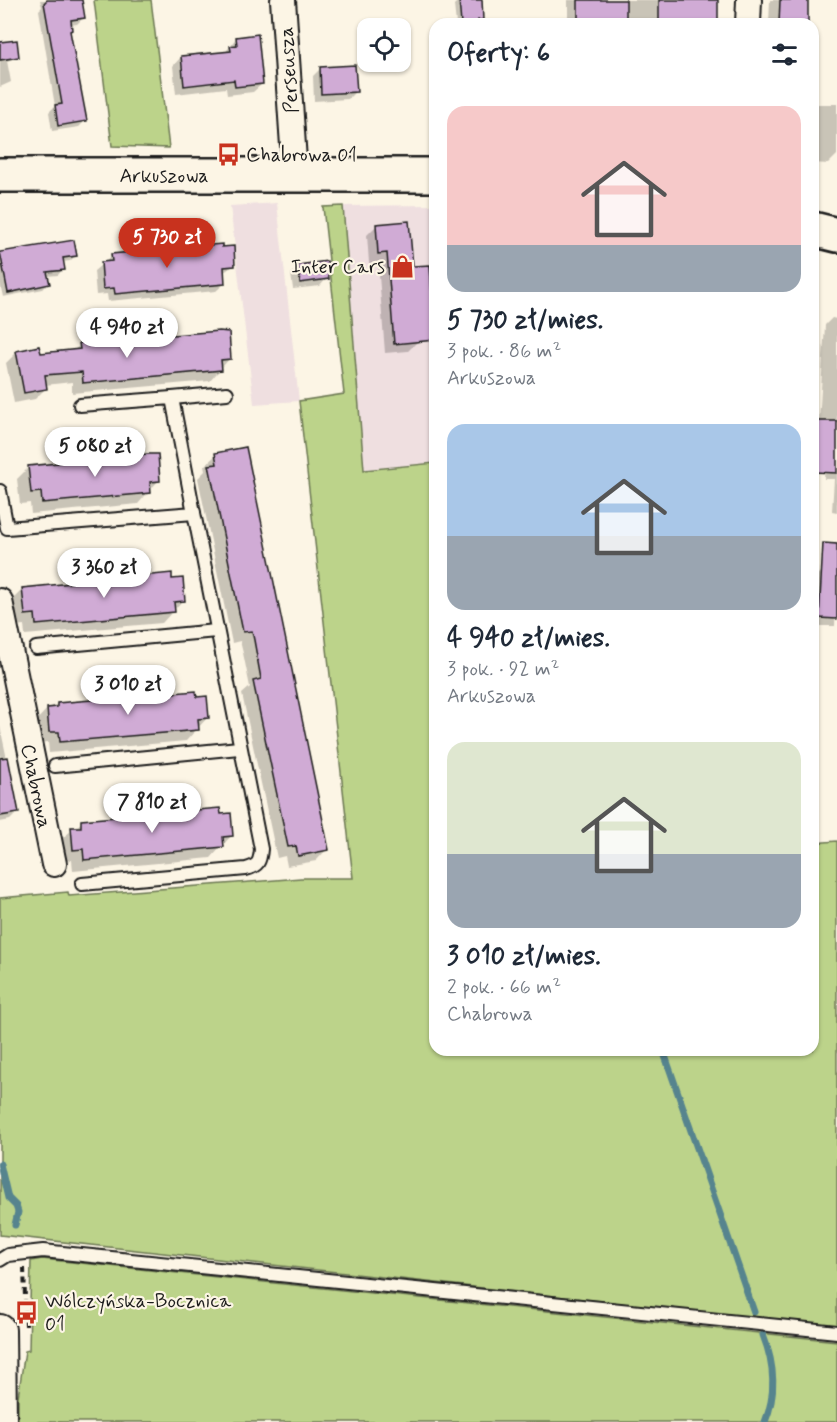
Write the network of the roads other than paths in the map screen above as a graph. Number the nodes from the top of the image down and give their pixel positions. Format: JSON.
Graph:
{"nodes":[{"id":1,"x":283,"y":0,"type":"edge"},
{"id":2,"x":749,"y":0,"type":"edge"},
{"id":3,"x":748,"y":18,"type":"edge"},
{"id":4,"x":295,"y":175,"type":"junction"},
{"id":5,"x":429,"y":175,"type":"edge"},
{"id":6,"x":0,"y":176,"type":"edge"},
{"id":7,"x":819,"y":231,"type":"edge"},
{"id":8,"x":837,"y":235,"type":"edge"},
{"id":9,"x":227,"y":393,"type":"dead end"},
{"id":10,"x":172,"y":398,"type":"junction"},
{"id":11,"x":80,"y":405,"type":"dead end"},
{"id":12,"x":0,"y":491,"type":"edge"},
{"id":13,"x":194,"y":513,"type":"junction"},
{"id":14,"x":0,"y":601,"type":"edge"},
{"id":15,"x":216,"y":632,"type":"junction"},
{"id":16,"x":36,"y":648,"type":"dead end"},
{"id":17,"x":239,"y":748,"type":"junction"},
{"id":18,"x":55,"y":766,"type":"dead end"},
{"id":19,"x":54,"y":864,"type":"dead end"},
{"id":20,"x":82,"y":884,"type":"dead end"},
{"id":21,"x":0,"y":1260,"type":"edge"},
{"id":22,"x":0,"y":1330,"type":"edge"},
{"id":23,"x":837,"y":1332,"type":"edge"},
{"id":24,"x":1,"y":1422,"type":"edge"}],
"edges":[{"from":1,"to":4,"type":"street","name":"Perseusza"},
{"from":2,"to":3,"type":"street"},
{"from":4,"to":5,"type":"main road","name":"Arkuszowa"},
{"from":4,"to":6,"type":"main road","name":"Arkuszowa"},
{"from":7,"to":8,"type":"main road"},
{"from":9,"to":10,"type":"lane"},
{"from":10,"to":11,"type":"lane"},
{"from":10,"to":13,"type":"lane"},
{"from":12,"to":13,"type":"lane"},
{"from":13,"to":15,"type":"lane"},
{"from":14,"to":19,"type":"street","name":"Chabrowa"},
{"from":15,"to":16,"type":"lane"},
{"from":15,"to":17,"type":"lane"},
{"from":17,"to":18,"type":"lane"},
{"from":17,"to":20,"type":"lane"},
{"from":21,"to":23,"type":"lane"},
{"from":22,"to":24,"type":"street"}]}
